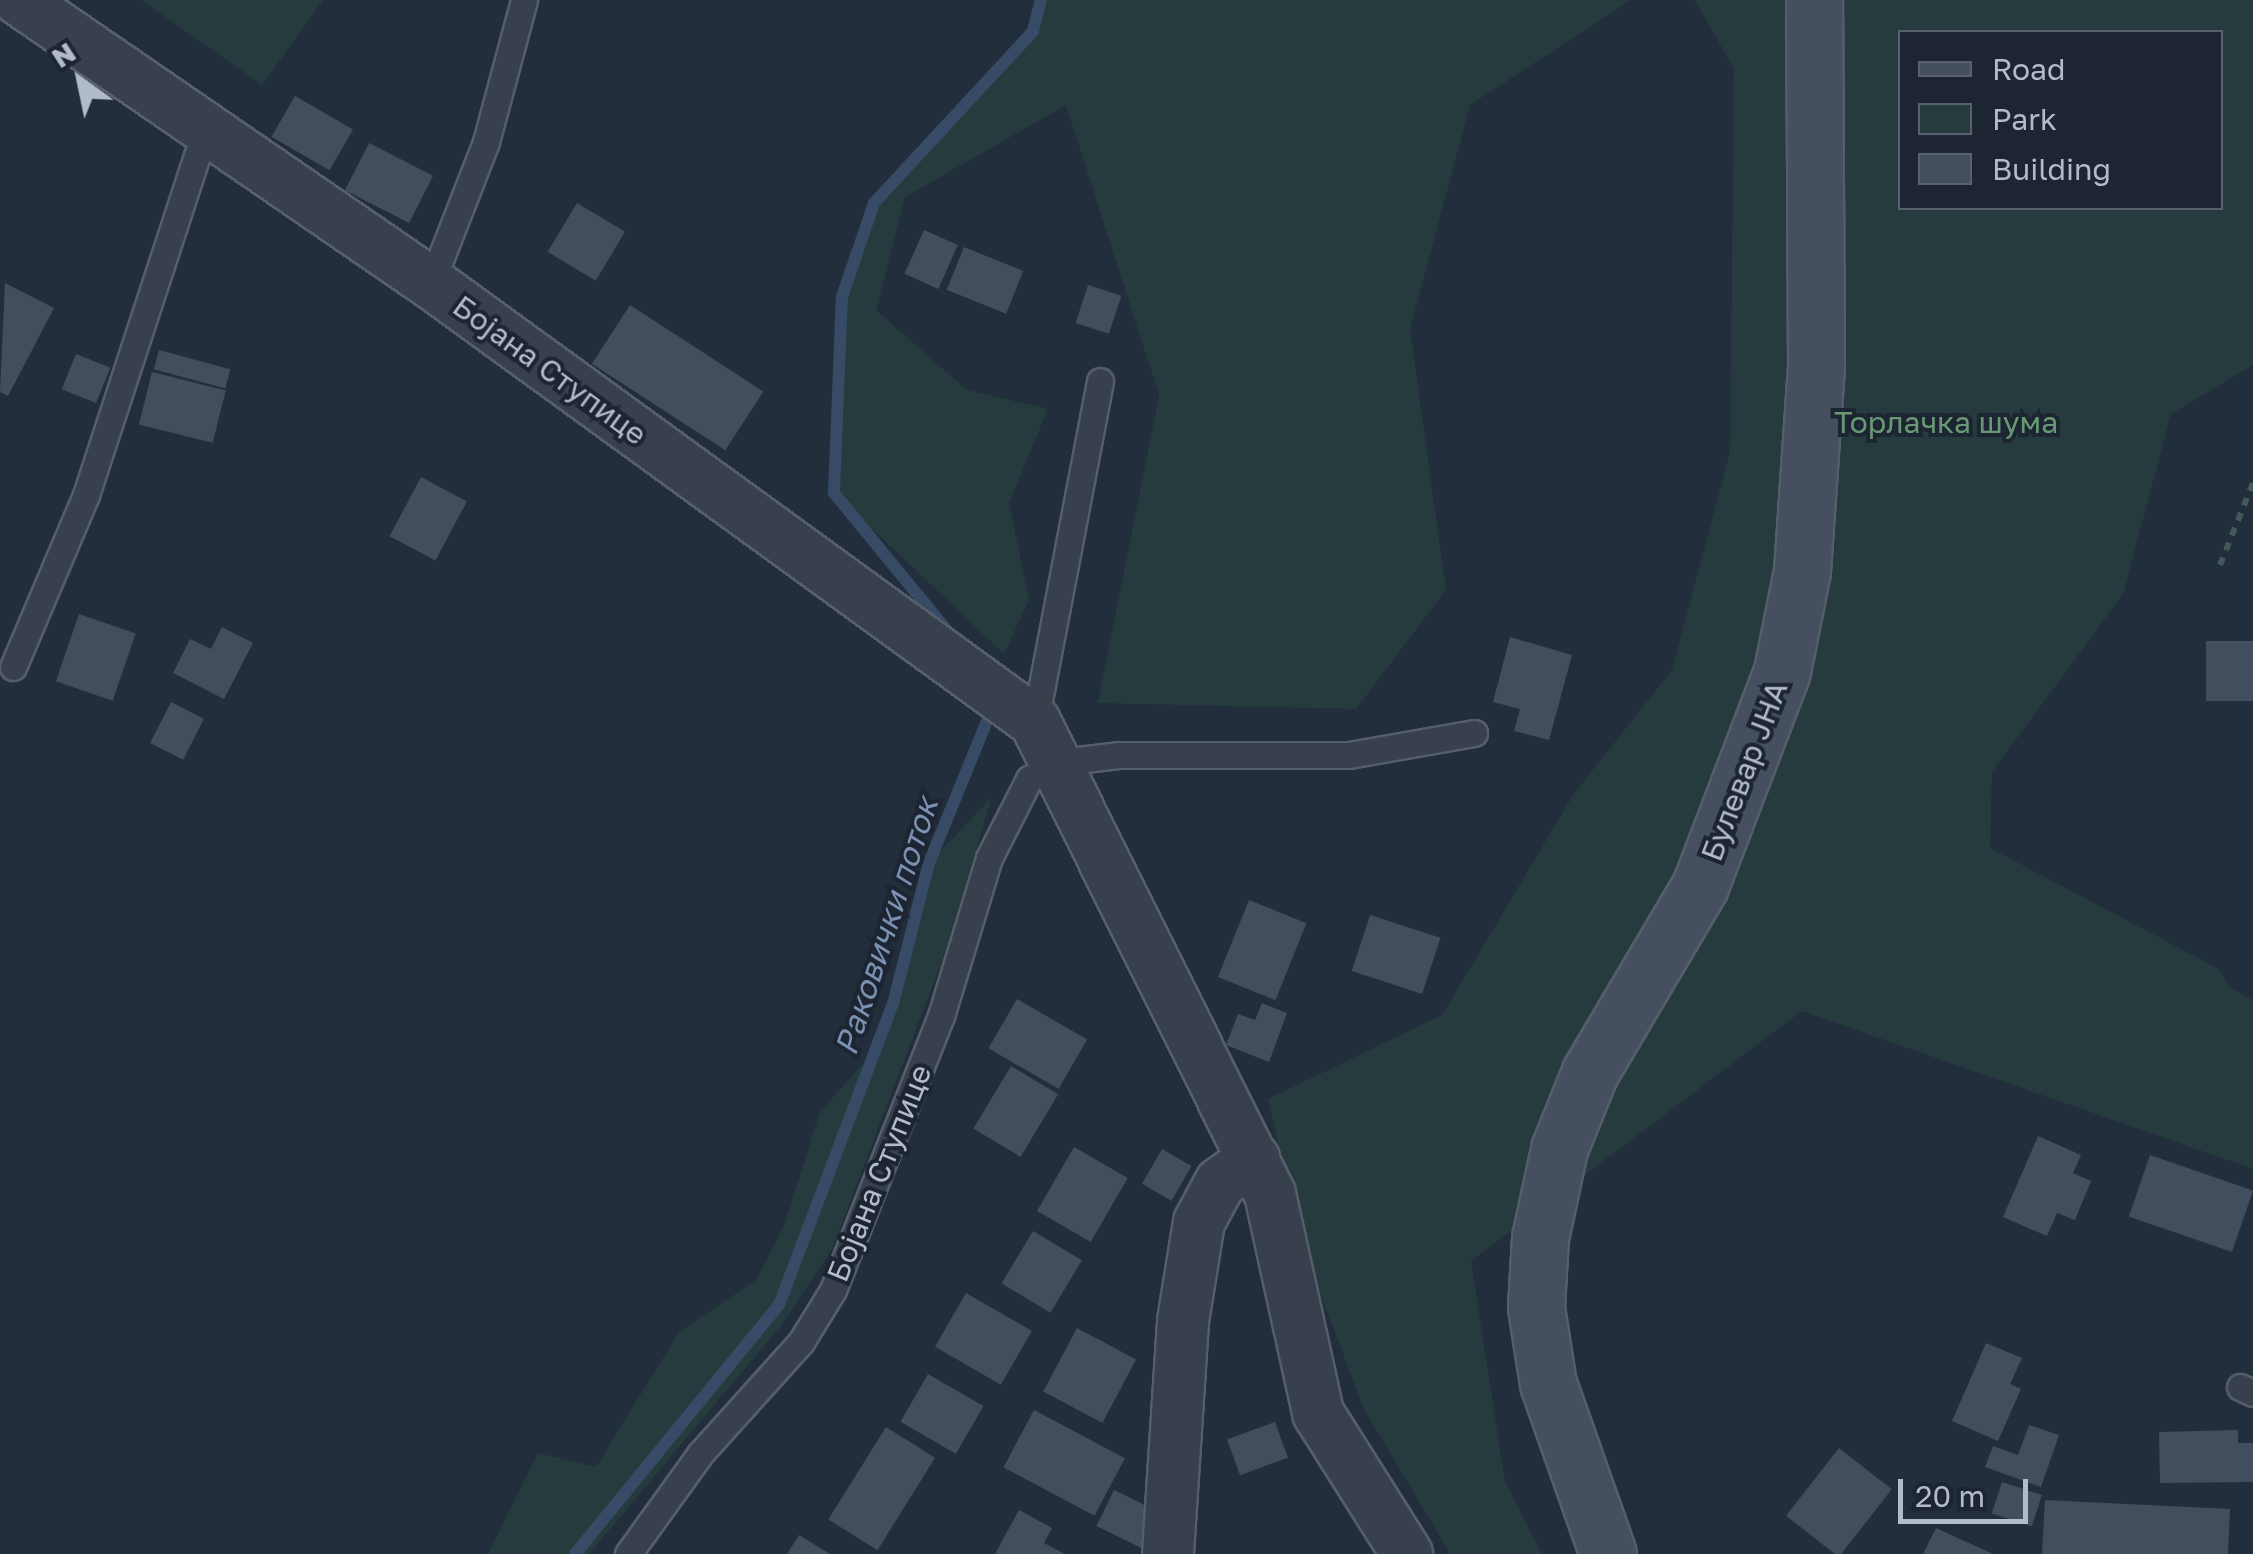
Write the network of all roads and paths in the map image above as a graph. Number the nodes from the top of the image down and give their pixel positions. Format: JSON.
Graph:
{"nodes":[{"id":1,"x":18,"y":0,"type":"edge"},
{"id":2,"x":524,"y":0,"type":"edge"},
{"id":3,"x":1814,"y":0,"type":"edge"},
{"id":4,"x":205,"y":130,"type":"junction"},
{"id":5,"x":431,"y":283,"type":"junction"},
{"id":6,"x":1100,"y":381,"type":"dead end"},
{"id":7,"x":2253,"y":483,"type":"edge"},
{"id":8,"x":2220,"y":565,"type":"dead end"},
{"id":9,"x":13,"y":667,"type":"dead end"},
{"id":10,"x":1040,"y":733,"type":"junction"},
{"id":11,"x":1474,"y":733,"type":"dead end"},
{"id":12,"x":1254,"y":1159,"type":"junction"},
{"id":13,"x":628,"y":1554,"type":"edge"},
{"id":14,"x":1168,"y":1554,"type":"edge"},
{"id":15,"x":1407,"y":1554,"type":"edge"},
{"id":16,"x":1608,"y":1554,"type":"edge"}],
"edges":[{"from":1,"to":4,"type":"street","name":"Бојана Ступице"},
{"from":2,"to":5,"type":"lane"},
{"from":3,"to":16,"type":"main road","name":"Булевар ЈНА"},
{"from":4,"to":5,"type":"street","name":"Бојана Ступице"},
{"from":4,"to":9,"type":"lane"},
{"from":5,"to":10,"type":"street","name":"Бојана Ступице"},
{"from":6,"to":10,"type":"lane"},
{"from":7,"to":8,"type":"path"},
{"from":10,"to":11,"type":"lane"},
{"from":10,"to":12,"type":"street","name":"Бојана Ступице"},
{"from":10,"to":13,"type":"lane","name":"Бојана Ступице"},
{"from":12,"to":14,"type":"street"},
{"from":12,"to":15,"type":"street","name":"Бојана Ступице"}]}
